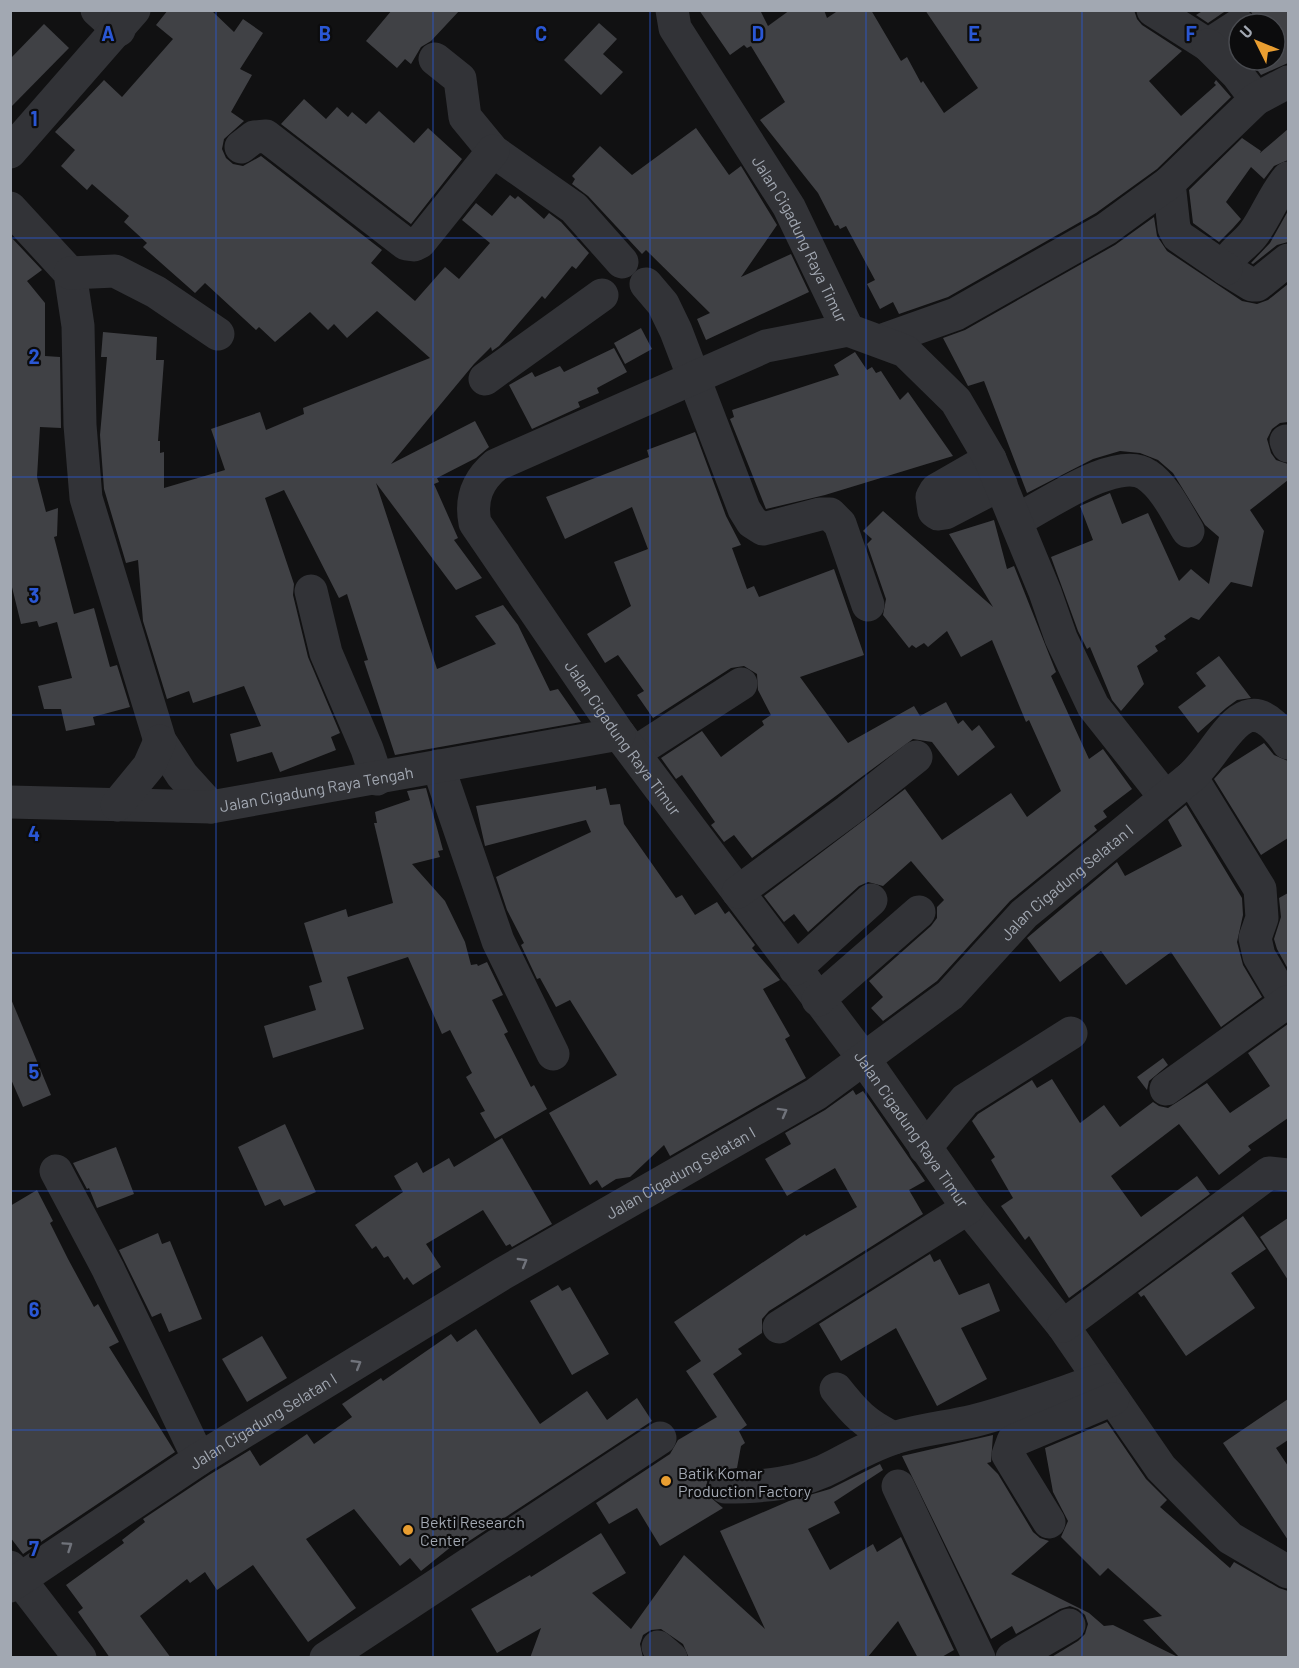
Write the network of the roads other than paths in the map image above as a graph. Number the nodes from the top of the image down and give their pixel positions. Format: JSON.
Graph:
{"nodes":[{"id":1,"x":672,"y":10,"type":"edge"},
{"id":2,"x":1154,"y":10,"type":"edge"},
{"id":3,"x":116,"y":17,"type":"edge"},
{"id":4,"x":1227,"y":32,"type":"edge"},
{"id":5,"x":1208,"y":45,"type":"junction"},
{"id":6,"x":435,"y":58,"type":"dead end"},
{"id":7,"x":1288,"y":82,"type":"edge"},
{"id":8,"x":1256,"y":99,"type":"junction"},
{"id":9,"x":240,"y":147,"type":"dead end"},
{"id":10,"x":493,"y":151,"type":"junction"},
{"id":11,"x":10,"y":152,"type":"edge"},
{"id":12,"x":1288,"y":178,"type":"edge"},
{"id":13,"x":1169,"y":183,"type":"junction"},
{"id":14,"x":10,"y":208,"type":"edge"},
{"id":15,"x":1288,"y":260,"type":"edge"},
{"id":16,"x":1226,"y":269,"type":"junction"},
{"id":17,"x":70,"y":273,"type":"junction"},
{"id":18,"x":634,"y":273,"type":"junction"},
{"id":19,"x":848,"y":330,"type":"junction"},
{"id":20,"x":218,"y":334,"type":"dead end"},
{"id":21,"x":880,"y":341,"type":"junction"},
{"id":22,"x":485,"y":379,"type":"dead end"},
{"id":23,"x":695,"y":379,"type":"junction"},
{"id":24,"x":1017,"y":520,"type":"junction"},
{"id":25,"x":1188,"y":531,"type":"dead end"},
{"id":26,"x":311,"y":591,"type":"dead end"},
{"id":27,"x":867,"y":605,"type":"dead end"},
{"id":28,"x":741,"y":684,"type":"dead end"},
{"id":29,"x":160,"y":741,"type":"junction"},
{"id":30,"x":627,"y":743,"type":"junction"},
{"id":31,"x":1288,"y":743,"type":"edge"},
{"id":32,"x":916,"y":757,"type":"dead end"},
{"id":33,"x":438,"y":766,"type":"junction"},
{"id":34,"x":1191,"y":777,"type":"junction"},
{"id":35,"x":376,"y":779,"type":"junction"},
{"id":36,"x":1165,"y":797,"type":"junction"},
{"id":37,"x":10,"y":802,"type":"edge"},
{"id":38,"x":117,"y":805,"type":"junction"},
{"id":39,"x":211,"y":807,"type":"junction"},
{"id":40,"x":738,"y":892,"type":"junction"},
{"id":41,"x":871,"y":900,"type":"dead end"},
{"id":42,"x":919,"y":912,"type":"dead end"},
{"id":43,"x":795,"y":969,"type":"junction"},
{"id":44,"x":818,"y":1000,"type":"junction"},
{"id":45,"x":1288,"y":1004,"type":"edge"},
{"id":46,"x":1071,"y":1033,"type":"dead end"},
{"id":47,"x":553,"y":1054,"type":"dead end"},
{"id":48,"x":864,"y":1059,"type":"junction"},
{"id":49,"x":1166,"y":1089,"type":"dead end"},
{"id":50,"x":926,"y":1148,"type":"junction"},
{"id":51,"x":56,"y":1171,"type":"dead end"},
{"id":52,"x":1288,"y":1175,"type":"edge"},
{"id":53,"x":968,"y":1208,"type":"junction"},
{"id":54,"x":1063,"y":1326,"type":"junction"},
{"id":55,"x":779,"y":1328,"type":"dead end"},
{"id":56,"x":836,"y":1389,"type":"dead end"},
{"id":57,"x":1106,"y":1390,"type":"junction"},
{"id":58,"x":660,"y":1438,"type":"dead end"},
{"id":59,"x":894,"y":1438,"type":"junction"},
{"id":60,"x":199,"y":1459,"type":"junction"},
{"id":61,"x":898,"y":1486,"type":"dead end"},
{"id":62,"x":725,"y":1487,"type":"dead end"},
{"id":63,"x":1049,"y":1522,"type":"dead end"},
{"id":64,"x":1285,"y":1566,"type":"edge"},
{"id":65,"x":13,"y":1577,"type":"edge"},
{"id":66,"x":1069,"y":1625,"type":"dead end"},
{"id":67,"x":80,"y":1658,"type":"edge"},
{"id":68,"x":326,"y":1658,"type":"edge"},
{"id":69,"x":979,"y":1658,"type":"edge"},
{"id":70,"x":1012,"y":1658,"type":"edge"}],
"edges":[{"from":1,"to":19,"type":"street","name":"Jalan Cigadung Raya Timur"},
{"from":2,"to":5,"type":"street"},
{"from":3,"to":11,"type":"street"},
{"from":4,"to":5,"type":"street"},
{"from":5,"to":8,"type":"street"},
{"from":6,"to":10,"type":"street"},
{"from":7,"to":8,"type":"street"},
{"from":8,"to":13,"type":"street"},
{"from":9,"to":10,"type":"street"},
{"from":10,"to":18,"type":"street"},
{"from":12,"to":16,"type":"street"},
{"from":13,"to":16,"type":"street"},
{"from":13,"to":21,"type":"street"},
{"from":14,"to":17,"type":"street"},
{"from":15,"to":16,"type":"street"},
{"from":17,"to":20,"type":"street"},
{"from":17,"to":29,"type":"street"},
{"from":18,"to":22,"type":"street"},
{"from":18,"to":23,"type":"street"},
{"from":19,"to":21,"type":"street"},
{"from":19,"to":23,"type":"street","name":"Jalan Cigadung Raya Timur"},
{"from":21,"to":24,"type":"street"},
{"from":23,"to":27,"type":"street"},
{"from":23,"to":30,"type":"street","name":"Jalan Cigadung Raya Timur"},
{"from":24,"to":25,"type":"street"},
{"from":24,"to":36,"type":"street"},
{"from":26,"to":35,"type":"street"},
{"from":28,"to":30,"type":"street"},
{"from":29,"to":38,"type":"street"},
{"from":29,"to":39,"type":"street"},
{"from":30,"to":33,"type":"street","name":"Jalan Cigadung Raya Tengah"},
{"from":30,"to":40,"type":"street","name":"Jalan Cigadung Raya Timur"},
{"from":31,"to":34,"type":"street","name":"Jalan Cigadung Selatan I"},
{"from":32,"to":40,"type":"street"},
{"from":33,"to":35,"type":"street","name":"Jalan Cigadung Raya Tengah"},
{"from":33,"to":47,"type":"street"},
{"from":34,"to":36,"type":"street","name":"Jalan Cigadung Selatan I"},
{"from":34,"to":45,"type":"street"},
{"from":35,"to":39,"type":"street","name":"Jalan Cigadung Raya Tengah"},
{"from":36,"to":48,"type":"street","name":"Jalan Cigadung Selatan I"},
{"from":37,"to":38,"type":"street","name":"Jalan Cigadung Raya Tengah"},
{"from":38,"to":39,"type":"street","name":"Jalan Cigadung Raya Tengah"},
{"from":40,"to":43,"type":"street","name":"Jalan Cigadung Raya Timur"},
{"from":41,"to":43,"type":"street"},
{"from":42,"to":44,"type":"street"},
{"from":43,"to":44,"type":"street","name":"Jalan Cigadung Raya Timur"},
{"from":44,"to":48,"type":"street","name":"Jalan Cigadung Raya Timur"},
{"from":45,"to":49,"type":"street"},
{"from":46,"to":50,"type":"street"},
{"from":48,"to":50,"type":"street","name":"Jalan Cigadung Raya Timur"},
{"from":60,"to":48,"type":"street","name":"Jalan Cigadung Selatan I","one_way":true},
{"from":50,"to":53,"type":"street","name":"Jalan Cigadung Raya Timur"},
{"from":51,"to":60,"type":"street"},
{"from":52,"to":54,"type":"street"},
{"from":53,"to":54,"type":"street","name":"Jalan Cigadung Raya Timur"},
{"from":53,"to":55,"type":"street"},
{"from":54,"to":57,"type":"street","name":"Jalan Cigadung Raya Timur"},
{"from":56,"to":59,"type":"street"},
{"from":57,"to":59,"type":"street"},
{"from":57,"to":63,"type":"street"},
{"from":57,"to":64,"type":"street","name":"Jalan Cigadung Raya Timur"},
{"from":58,"to":68,"type":"street"},
{"from":59,"to":62,"type":"street"},
{"from":65,"to":60,"type":"street","name":"Jalan Cigadung Selatan I","one_way":true},
{"from":61,"to":69,"type":"street"},
{"from":65,"to":67,"type":"street"},
{"from":66,"to":70,"type":"street"}]}
